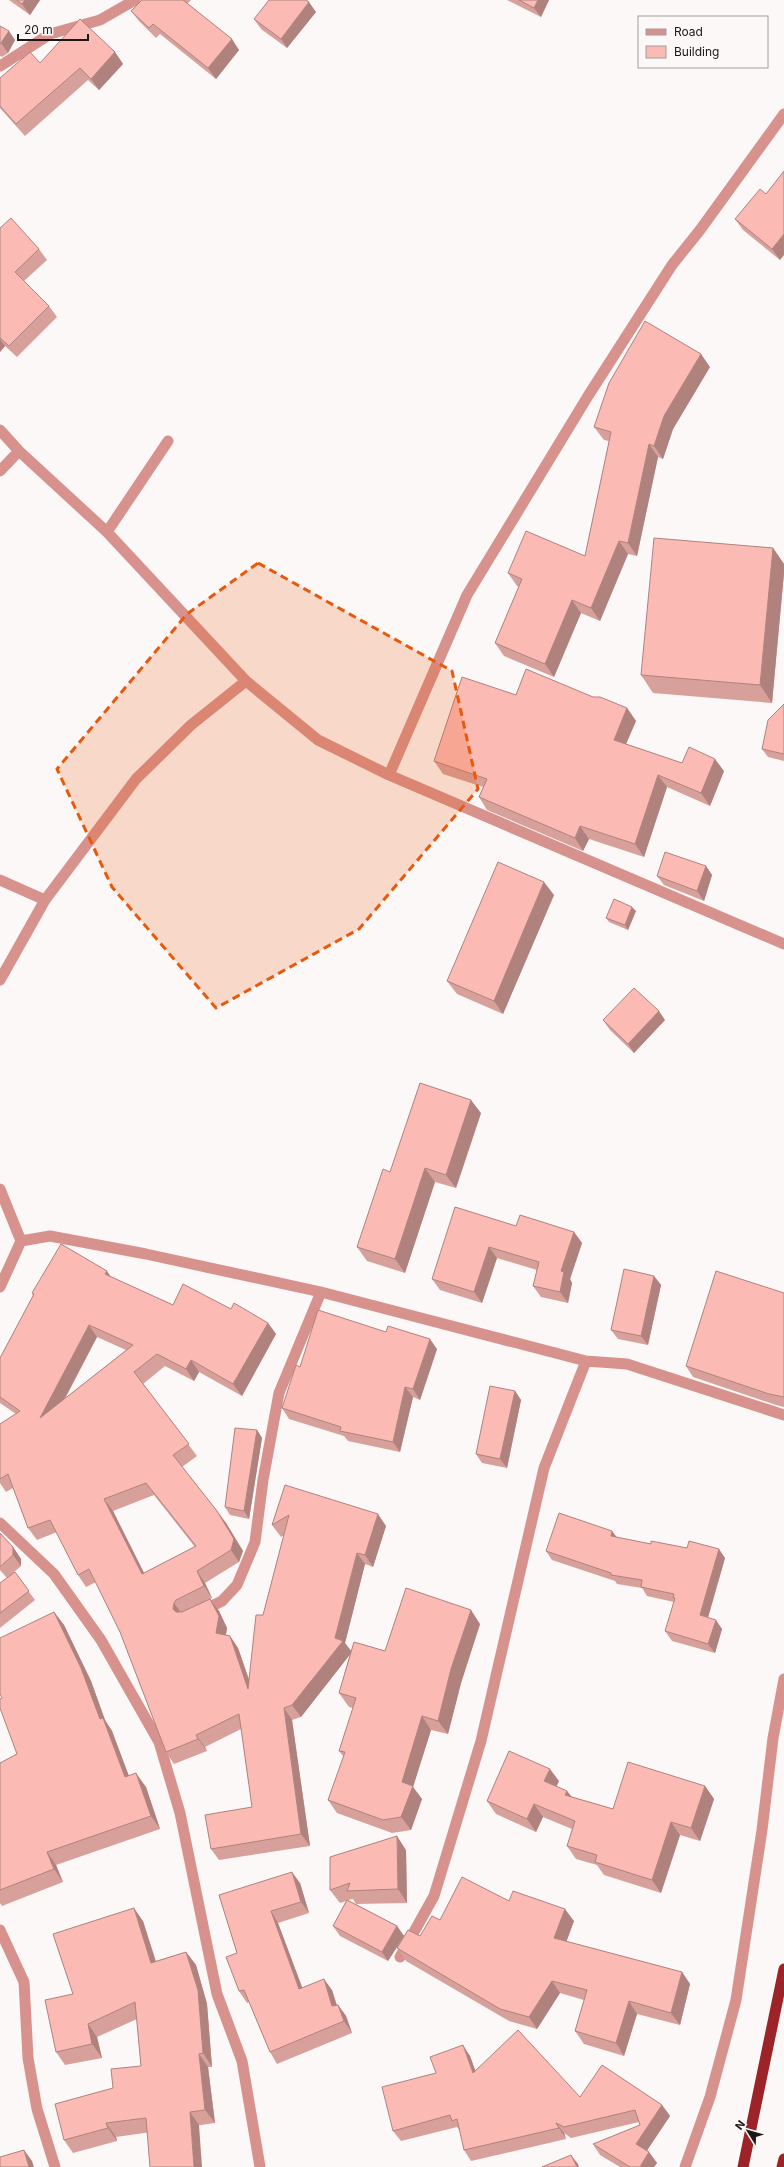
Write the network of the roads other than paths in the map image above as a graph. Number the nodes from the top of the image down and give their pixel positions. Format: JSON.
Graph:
{"nodes":[{"id":1,"x":135,"y":0,"type":"edge"},
{"id":2,"x":0,"y":66,"type":"edge"},
{"id":3,"x":784,"y":114,"type":"edge"},
{"id":4,"x":0,"y":430,"type":"edge"},
{"id":5,"x":168,"y":441,"type":"dead end"},
{"id":6,"x":19,"y":451,"type":"junction"},
{"id":7,"x":0,"y":472,"type":"edge"},
{"id":8,"x":107,"y":532,"type":"junction"},
{"id":9,"x":246,"y":681,"type":"junction"},
{"id":10,"x":389,"y":775,"type":"junction"},
{"id":11,"x":0,"y":880,"type":"edge"},
{"id":12,"x":45,"y":900,"type":"junction"},
{"id":13,"x":784,"y":944,"type":"edge"},
{"id":14,"x":0,"y":980,"type":"edge"},
{"id":15,"x":0,"y":1189,"type":"edge"},
{"id":16,"x":21,"y":1241,"type":"junction"},
{"id":17,"x":0,"y":1287,"type":"edge"},
{"id":18,"x":321,"y":1292,"type":"junction"},
{"id":19,"x":586,"y":1361,"type":"junction"},
{"id":20,"x":784,"y":1415,"type":"edge"},
{"id":21,"x":0,"y":1523,"type":"edge"},
{"id":22,"x":194,"y":1614,"type":"edge"},
{"id":23,"x":784,"y":1679,"type":"edge"},
{"id":24,"x":0,"y":1930,"type":"edge"},
{"id":25,"x":400,"y":1957,"type":"edge"},
{"id":26,"x":784,"y":1969,"type":"edge"},
{"id":27,"x":784,"y":2159,"type":"edge"},
{"id":28,"x":55,"y":2167,"type":"edge"},
{"id":29,"x":260,"y":2167,"type":"edge"},
{"id":30,"x":685,"y":2167,"type":"edge"},
{"id":31,"x":743,"y":2167,"type":"edge"},
{"id":32,"x":782,"y":2167,"type":"edge"}],
"edges":[{"from":1,"to":2,"type":"street"},
{"from":3,"to":10,"type":"street"},
{"from":4,"to":6,"type":"street"},
{"from":5,"to":8,"type":"street"},
{"from":6,"to":7,"type":"street"},
{"from":6,"to":8,"type":"street"},
{"from":8,"to":9,"type":"street"},
{"from":9,"to":10,"type":"street"},
{"from":9,"to":12,"type":"street"},
{"from":10,"to":13,"type":"street"},
{"from":11,"to":12,"type":"street"},
{"from":12,"to":14,"type":"street"},
{"from":15,"to":16,"type":"street"},
{"from":16,"to":17,"type":"street"},
{"from":16,"to":18,"type":"street"},
{"from":18,"to":19,"type":"street"},
{"from":18,"to":22,"type":"street"},
{"from":19,"to":20,"type":"street"},
{"from":19,"to":25,"type":"street"},
{"from":21,"to":29,"type":"street"},
{"from":23,"to":30,"type":"street"},
{"from":24,"to":28,"type":"street"},
{"from":26,"to":31,"type":"highway"},
{"from":27,"to":32,"type":"highway"}]}
